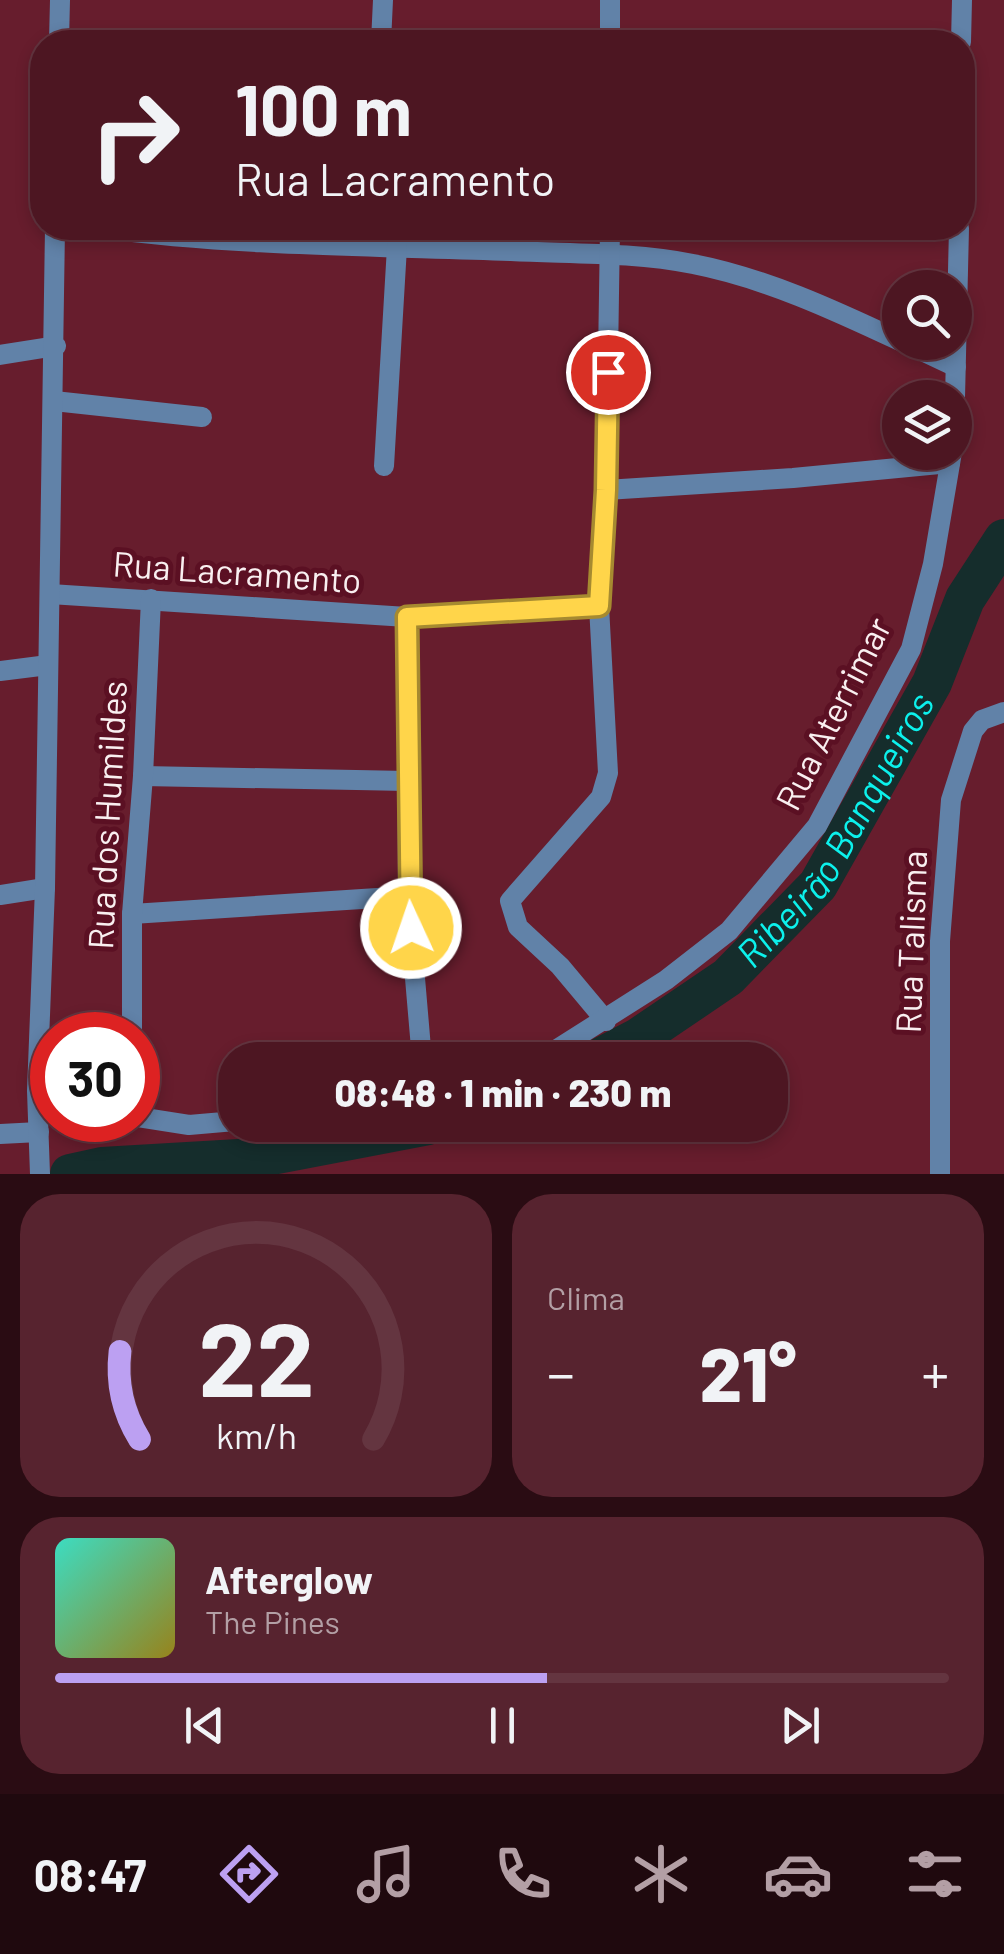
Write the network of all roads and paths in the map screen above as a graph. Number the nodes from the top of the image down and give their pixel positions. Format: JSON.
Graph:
{"nodes":[{"id":1,"x":60,"y":0,"type":"edge"},
{"id":2,"x":383,"y":0,"type":"edge"},
{"id":3,"x":610,"y":0,"type":"edge"},
{"id":4,"x":962,"y":0,"type":"edge"},
{"id":5,"x":59,"y":30,"type":"edge"},
{"id":6,"x":382,"y":30,"type":"edge"},
{"id":7,"x":610,"y":30,"type":"edge"},
{"id":8,"x":961,"y":30,"type":"edge"},
{"id":9,"x":55,"y":240,"type":"edge"},
{"id":10,"x":384,"y":240,"type":"edge"},
{"id":11,"x":610,"y":240,"type":"edge"},
{"id":12,"x":959,"y":240,"type":"edge"},
{"id":13,"x":610,"y":255,"type":"junction"},
{"id":14,"x":882,"y":334,"type":"edge"},
{"id":15,"x":56,"y":346,"type":"junction"},
{"id":16,"x":0,"y":355,"type":"edge"},
{"id":17,"x":941,"y":360,"type":"edge"},
{"id":18,"x":956,"y":367,"type":"junction"},
{"id":19,"x":956,"y":380,"type":"edge"},
{"id":20,"x":54,"y":401,"type":"junction"},
{"id":21,"x":202,"y":417,"type":"dead end"},
{"id":22,"x":384,"y":466,"type":"dead end"},
{"id":23,"x":882,"y":467,"type":"edge"},
{"id":24,"x":949,"y":470,"type":"edge"},
{"id":25,"x":606,"y":490,"type":"junction"},
{"id":26,"x":50,"y":594,"type":"junction"},
{"id":27,"x":150,"y":598,"type":"junction"},
{"id":28,"x":599,"y":606,"type":"junction"},
{"id":29,"x":407,"y":617,"type":"junction"},
{"id":30,"x":48,"y":666,"type":"junction"},
{"id":31,"x":0,"y":671,"type":"edge"},
{"id":32,"x":1004,"y":712,"type":"edge"},
{"id":33,"x":143,"y":776,"type":"junction"},
{"id":34,"x":407,"y":781,"type":"junction"},
{"id":35,"x":45,"y":888,"type":"junction"},
{"id":36,"x":0,"y":894,"type":"edge"},
{"id":37,"x":408,"y":896,"type":"junction"},
{"id":38,"x":132,"y":914,"type":"junction"},
{"id":39,"x":44,"y":1012,"type":"edge"},
{"id":40,"x":132,"y":1012,"type":"edge"},
{"id":41,"x":606,"y":1021,"type":"junction"},
{"id":42,"x":420,"y":1042,"type":"edge"},
{"id":43,"x":570,"y":1042,"type":"edge"},
{"id":44,"x":160,"y":1122,"type":"edge"},
{"id":45,"x":218,"y":1122,"type":"edge"},
{"id":46,"x":30,"y":1126,"type":"edge"},
{"id":47,"x":0,"y":1134,"type":"edge"},
{"id":48,"x":940,"y":1174,"type":"edge"}],
"edges":[{"from":1,"to":5,"type":"street"},
{"from":2,"to":6,"type":"street"},
{"from":3,"to":7,"type":"street"},
{"from":4,"to":8,"type":"street"},
{"from":9,"to":15,"type":"street"},
{"from":10,"to":13,"type":"street"},
{"from":10,"to":22,"type":"street"},
{"from":11,"to":13,"type":"street"},
{"from":12,"to":18,"type":"street"},
{"from":13,"to":14,"type":"street"},
{"from":13,"to":25,"type":"street"},
{"from":15,"to":16,"type":"street"},
{"from":15,"to":20,"type":"street"},
{"from":17,"to":18,"type":"street"},
{"from":18,"to":19,"type":"street"},
{"from":20,"to":21,"type":"street"},
{"from":20,"to":26,"type":"street"},
{"from":23,"to":25,"type":"street"},
{"from":24,"to":41,"type":"street","name":"Rua Aterrimar"},
{"from":25,"to":28,"type":"street"},
{"from":26,"to":27,"type":"street","name":"Rua Lacramento"},
{"from":26,"to":30,"type":"street"},
{"from":27,"to":29,"type":"street","name":"Rua Lacramento"},
{"from":27,"to":33,"type":"street","name":"Rua dos Humildes"},
{"from":28,"to":29,"type":"street","name":"Rua Lacramento"},
{"from":28,"to":41,"type":"street"},
{"from":29,"to":34,"type":"street"},
{"from":30,"to":31,"type":"street"},
{"from":30,"to":35,"type":"street"},
{"from":32,"to":48,"type":"street","name":"Rua Talisma"},
{"from":33,"to":34,"type":"street"},
{"from":33,"to":38,"type":"street","name":"Rua dos Humildes"},
{"from":34,"to":37,"type":"street"},
{"from":35,"to":36,"type":"street"},
{"from":35,"to":39,"type":"street"},
{"from":37,"to":38,"type":"street"},
{"from":37,"to":42,"type":"street"},
{"from":38,"to":40,"type":"street","name":"Rua dos Humildes"},
{"from":41,"to":43,"type":"street","name":"Rua Aterrimar"},
{"from":44,"to":45,"type":"street"},
{"from":46,"to":47,"type":"street"}]}
